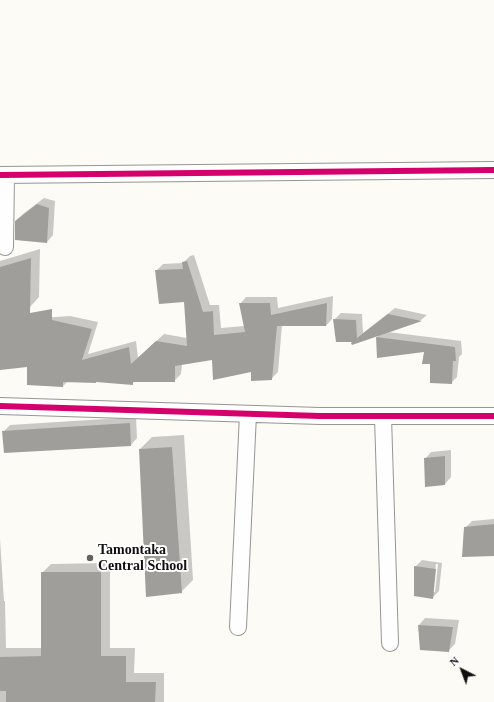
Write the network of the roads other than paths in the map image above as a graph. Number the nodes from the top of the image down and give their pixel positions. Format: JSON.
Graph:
{"nodes":[{"id":1,"x":494,"y":170,"type":"edge"},
{"id":2,"x":3,"y":175,"type":"edge"},
{"id":3,"x":5,"y":247,"type":"dead end"},
{"id":4,"x":0,"y":406,"type":"edge"},
{"id":5,"x":248,"y":414,"type":"junction"},
{"id":6,"x":494,"y":416,"type":"edge"},
{"id":7,"x":383,"y":417,"type":"junction"},
{"id":8,"x":238,"y":627,"type":"dead end"},
{"id":9,"x":390,"y":643,"type":"dead end"}],
"edges":[{"from":1,"to":2,"type":"street"},
{"from":2,"to":3,"type":"street"},
{"from":4,"to":5,"type":"street"},
{"from":5,"to":7,"type":"street"},
{"from":5,"to":8,"type":"street"},
{"from":6,"to":7,"type":"street"},
{"from":7,"to":9,"type":"street"}]}
